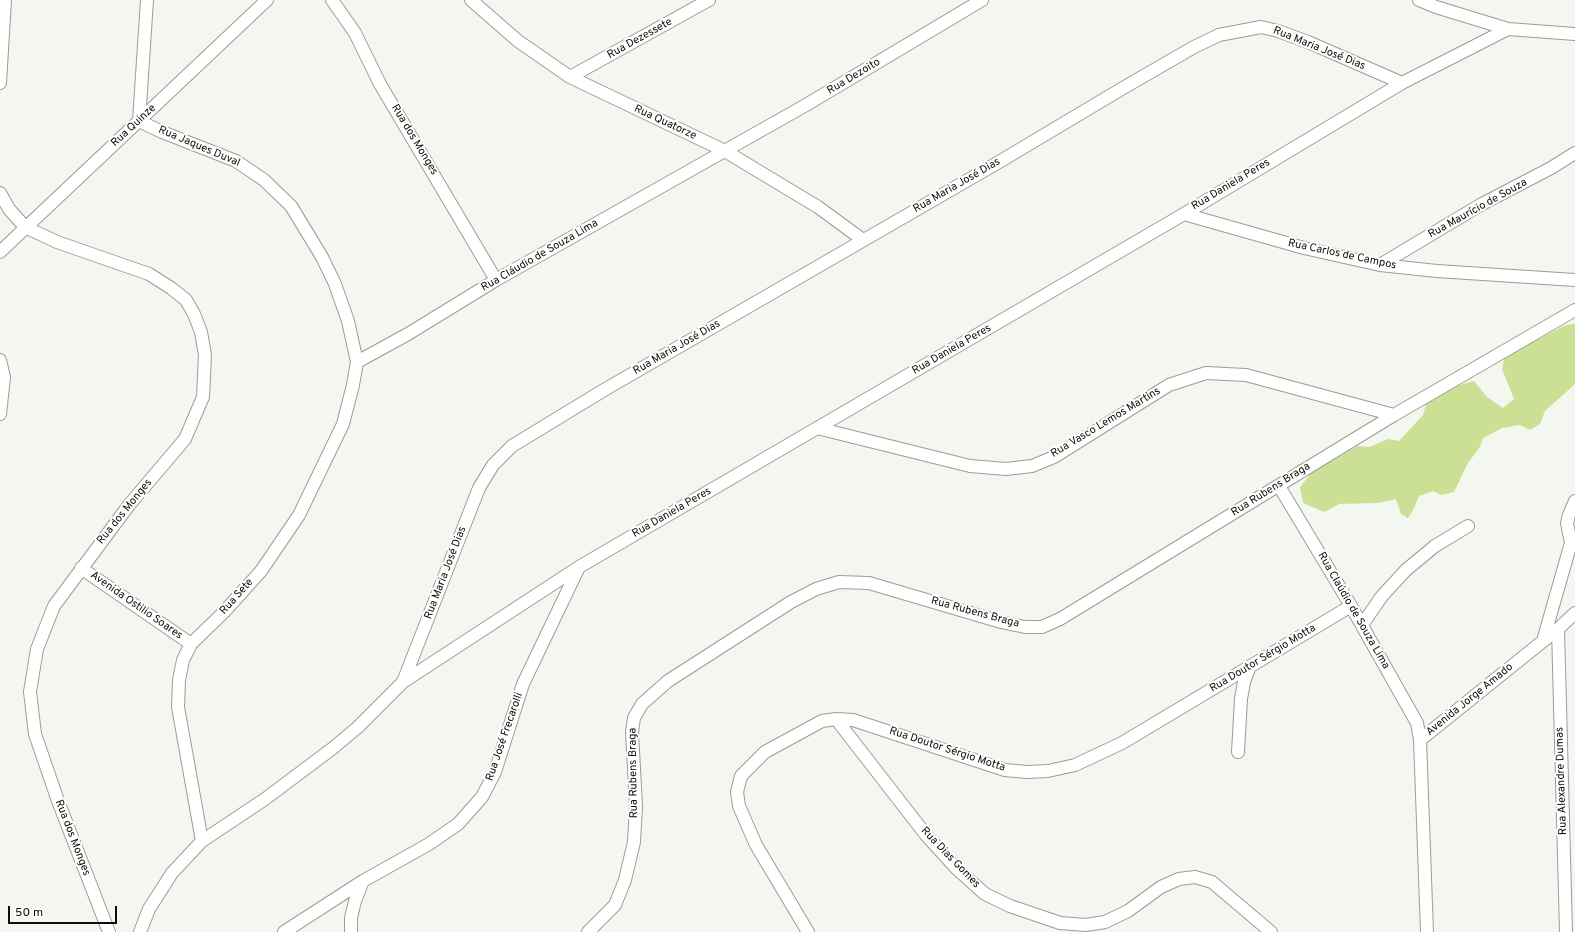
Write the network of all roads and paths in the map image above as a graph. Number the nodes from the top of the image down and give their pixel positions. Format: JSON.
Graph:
{"nodes":[{"id":1,"x":5,"y":0,"type":"edge"},
{"id":2,"x":148,"y":0,"type":"edge"},
{"id":3,"x":267,"y":0,"type":"edge"},
{"id":4,"x":332,"y":0,"type":"edge"},
{"id":5,"x":471,"y":0,"type":"edge"},
{"id":6,"x":709,"y":0,"type":"edge"},
{"id":7,"x":982,"y":0,"type":"edge"},
{"id":8,"x":1419,"y":0,"type":"edge"},
{"id":9,"x":1508,"y":29,"type":"junction"},
{"id":10,"x":1575,"y":34,"type":"edge"},
{"id":11,"x":570,"y":77,"type":"junction"},
{"id":12,"x":0,"y":83,"type":"edge"},
{"id":13,"x":1402,"y":83,"type":"junction"},
{"id":14,"x":139,"y":121,"type":"junction"},
{"id":15,"x":725,"y":151,"type":"junction"},
{"id":16,"x":1575,"y":153,"type":"edge"},
{"id":17,"x":0,"y":193,"type":"edge"},
{"id":18,"x":1184,"y":214,"type":"junction"},
{"id":19,"x":25,"y":227,"type":"junction"},
{"id":20,"x":863,"y":240,"type":"junction"},
{"id":21,"x":0,"y":252,"type":"edge"},
{"id":22,"x":1380,"y":265,"type":"junction"},
{"id":23,"x":496,"y":280,"type":"junction"},
{"id":24,"x":1575,"y":280,"type":"edge"},
{"id":25,"x":1575,"y":310,"type":"edge"},
{"id":26,"x":0,"y":360,"type":"edge"},
{"id":27,"x":357,"y":362,"type":"junction"},
{"id":28,"x":0,"y":414,"type":"edge"},
{"id":29,"x":1394,"y":415,"type":"junction"},
{"id":30,"x":817,"y":428,"type":"junction"},
{"id":31,"x":1279,"y":486,"type":"junction"},
{"id":32,"x":1575,"y":501,"type":"edge"},
{"id":33,"x":1468,"y":526,"type":"dead end"},
{"id":34,"x":579,"y":567,"type":"junction"},
{"id":35,"x":81,"y":568,"type":"junction"},
{"id":36,"x":1351,"y":606,"type":"junction"},
{"id":37,"x":1575,"y":613,"type":"edge"},
{"id":38,"x":1362,"y":625,"type":"junction"},
{"id":39,"x":1558,"y":629,"type":"junction"},
{"id":40,"x":1543,"y":641,"type":"junction"},
{"id":41,"x":191,"y":644,"type":"junction"},
{"id":42,"x":1250,"y":666,"type":"junction"},
{"id":43,"x":403,"y":682,"type":"junction"},
{"id":44,"x":836,"y":719,"type":"junction"},
{"id":45,"x":1420,"y":740,"type":"junction"},
{"id":46,"x":1238,"y":752,"type":"dead end"},
{"id":47,"x":202,"y":841,"type":"junction"},
{"id":48,"x":363,"y":881,"type":"junction"},
{"id":49,"x":109,"y":932,"type":"edge"},
{"id":50,"x":140,"y":932,"type":"edge"},
{"id":51,"x":284,"y":932,"type":"edge"},
{"id":52,"x":351,"y":932,"type":"edge"},
{"id":53,"x":588,"y":932,"type":"edge"},
{"id":54,"x":808,"y":932,"type":"edge"},
{"id":55,"x":1271,"y":932,"type":"edge"},
{"id":56,"x":1427,"y":932,"type":"edge"},
{"id":57,"x":1566,"y":932,"type":"edge"}],
"edges":[{"from":1,"to":12,"type":"street"},
{"from":2,"to":14,"type":"street"},
{"from":3,"to":14,"type":"street","name":"Rua Quinze"},
{"from":4,"to":23,"type":"street","name":"Rua dos Monges"},
{"from":5,"to":11,"type":"street","name":"Rua Quatorze"},
{"from":6,"to":11,"type":"street","name":"Rua Dezessete"},
{"from":7,"to":15,"type":"street","name":"Rua Dezoito"},
{"from":8,"to":9,"type":"street"},
{"from":9,"to":10,"type":"street"},
{"from":9,"to":13,"type":"street","name":"Rua Daniela Peres"},
{"from":11,"to":15,"type":"street","name":"Rua Quatorze"},
{"from":13,"to":18,"type":"street","name":"Rua Daniela Peres"},
{"from":13,"to":20,"type":"street","name":"Rua Maria José Dias"},
{"from":14,"to":19,"type":"street","name":"Rua Quinze"},
{"from":14,"to":27,"type":"street","name":"Rua Jaques Duval"},
{"from":15,"to":20,"type":"street","name":"Rua Quatorze"},
{"from":15,"to":23,"type":"street","name":"Rua Cláudio de Souza Lima"},
{"from":16,"to":22,"type":"street","name":"Rua Maurício de Souza"},
{"from":17,"to":19,"type":"street","name":"Rua dos Monges"},
{"from":18,"to":22,"type":"street","name":"Rua Carlos de Campos"},
{"from":18,"to":30,"type":"street","name":"Rua Daniela Peres"},
{"from":19,"to":21,"type":"street","name":"Rua Quinze"},
{"from":19,"to":35,"type":"street","name":"Rua dos Monges"},
{"from":20,"to":43,"type":"street","name":"Rua Maria José Dias"},
{"from":22,"to":24,"type":"street","name":"Rua Carlos de Campos"},
{"from":23,"to":27,"type":"street","name":"Rua Cláudio de Souza Lima"},
{"from":25,"to":29,"type":"street","name":"Rua Rubens Braga"},
{"from":26,"to":28,"type":"street"},
{"from":27,"to":41,"type":"street","name":"Rua Sete"},
{"from":29,"to":30,"type":"street","name":"Rua Vasco Lemos Martins"},
{"from":29,"to":31,"type":"street","name":"Rua Rubens Braga"},
{"from":30,"to":34,"type":"street","name":"Rua Daniela Peres"},
{"from":31,"to":36,"type":"street","name":"Rua Claúdio de Souza Lima"},
{"from":31,"to":53,"type":"street","name":"Rua Rubens Braga"},
{"from":32,"to":40,"type":"street"},
{"from":33,"to":38,"type":"street"},
{"from":34,"to":43,"type":"street","name":"Rua Daniela Peres"},
{"from":34,"to":48,"type":"street","name":"Rua José Frecarolli"},
{"from":35,"to":41,"type":"street","name":"Avenida Ostilio Soares"},
{"from":35,"to":49,"type":"street","name":"Rua dos Monges"},
{"from":36,"to":38,"type":"street","name":"Rua Claúdio de Souza Lima"},
{"from":36,"to":42,"type":"street","name":"Rua Doutor Sérgio Motta"},
{"from":37,"to":39,"type":"street","name":"Avenida Jorge Amado"},
{"from":38,"to":45,"type":"street","name":"Rua Claúdio de Souza Lima"},
{"from":39,"to":40,"type":"street","name":"Avenida Jorge Amado"},
{"from":39,"to":57,"type":"street","name":"Rua Alexandre Dumas"},
{"from":40,"to":45,"type":"street","name":"Avenida Jorge Amado"},
{"from":41,"to":47,"type":"street","name":"Rua Sete"},
{"from":42,"to":44,"type":"street","name":"Rua Doutor Sérgio Motta"},
{"from":42,"to":46,"type":"street"},
{"from":43,"to":47,"type":"street","name":"Rua Maria José Dias"},
{"from":44,"to":54,"type":"street","name":"Rua Doutor Sérgio Motta"},
{"from":44,"to":55,"type":"street","name":"Rua Dias Gomes"},
{"from":45,"to":56,"type":"street","name":"Avenida Jorge Amado"},
{"from":47,"to":50,"type":"street","name":"Rua Maria José Dias"},
{"from":48,"to":51,"type":"street","name":"Rua José Frecarolli"},
{"from":48,"to":52,"type":"street"}]}
